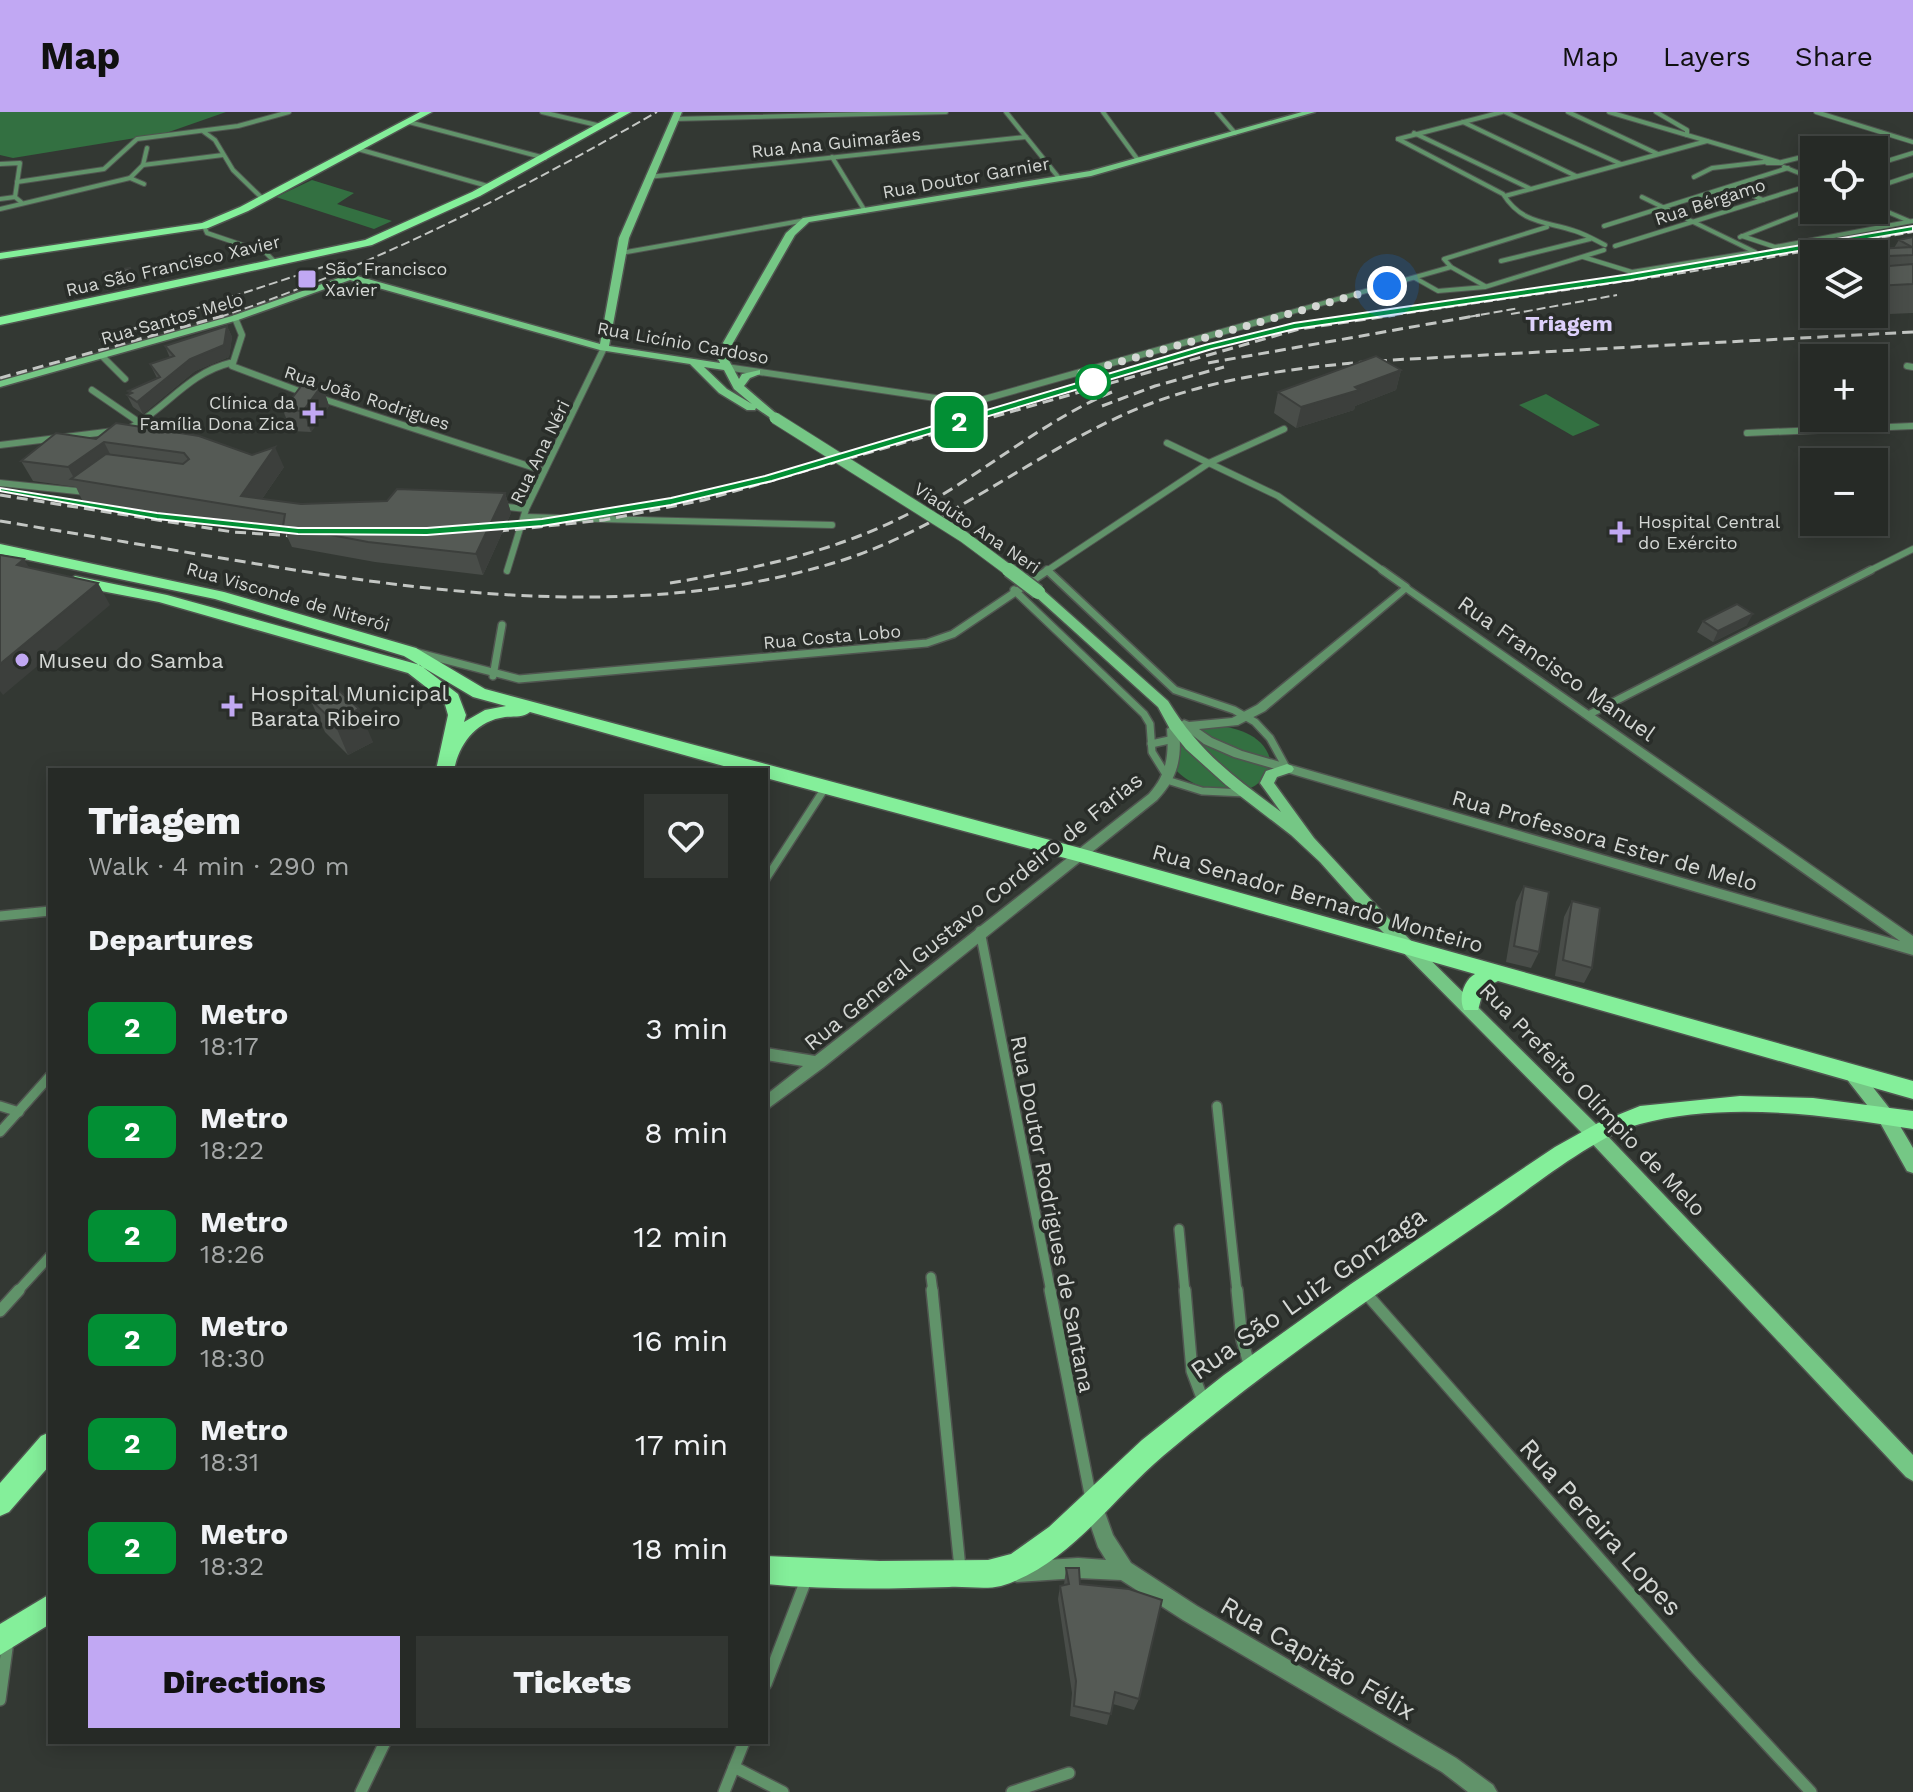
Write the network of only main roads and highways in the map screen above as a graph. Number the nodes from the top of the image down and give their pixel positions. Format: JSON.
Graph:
{"nodes":[{"id":1,"x":427,"y":112,"type":"edge"},
{"id":2,"x":626,"y":112,"type":"edge"},
{"id":3,"x":1311,"y":112,"type":"edge"},
{"id":4,"x":676,"y":116,"type":"edge"},
{"id":5,"x":0,"y":256,"type":"edge"},
{"id":6,"x":350,"y":277,"type":"joint"},
{"id":7,"x":0,"y":321,"type":"edge"},
{"id":8,"x":604,"y":348,"type":"junction"},
{"id":9,"x":721,"y":355,"type":"junction"},
{"id":10,"x":693,"y":362,"type":"junction"},
{"id":11,"x":726,"y":367,"type":"junction"},
{"id":12,"x":756,"y":372,"type":"road end"},
{"id":13,"x":0,"y":384,"type":"edge"},
{"id":14,"x":738,"y":387,"type":"junction"},
{"id":15,"x":771,"y":416,"type":"junction"},
{"id":16,"x":0,"y":549,"type":"edge"},
{"id":17,"x":0,"y":566,"type":"edge"},
{"id":18,"x":191,"y":589,"type":"junction"},
{"id":19,"x":218,"y":595,"type":"junction"},
{"id":20,"x":174,"y":601,"type":"junction"},
{"id":21,"x":203,"y":609,"type":"junction"},
{"id":22,"x":1163,"y":704,"type":"joint"},
{"id":23,"x":555,"y":714,"type":"junction"},
{"id":24,"x":446,"y":766,"type":"edge"},
{"id":25,"x":753,"y":768,"type":"edge"},
{"id":26,"x":1287,"y":769,"type":"road end"},
{"id":27,"x":768,"y":773,"type":"edge"},
{"id":28,"x":1313,"y":846,"type":"junction"},
{"id":29,"x":1411,"y":948,"type":"junction"},
{"id":30,"x":1495,"y":973,"type":"junction"},
{"id":31,"x":1471,"y":1004,"type":"junction"},
{"id":32,"x":1855,"y":1077,"type":"junction"},
{"id":33,"x":1913,"y":1090,"type":"edge"},
{"id":34,"x":1884,"y":1114,"type":"junction"},
{"id":35,"x":1913,"y":1120,"type":"edge"},
{"id":36,"x":1596,"y":1137,"type":"junction"},
{"id":37,"x":1913,"y":1165,"type":"edge"},
{"id":38,"x":48,"y":1447,"type":"edge"},
{"id":39,"x":1913,"y":1470,"type":"edge"},
{"id":40,"x":3,"y":1495,"type":"edge"},
{"id":41,"x":768,"y":1570,"type":"edge"},
{"id":42,"x":48,"y":1609,"type":"edge"},
{"id":43,"x":4,"y":1639,"type":"edge"}],
"edges":[{"from":1,"to":5,"type":"main road"},
{"from":2,"to":7,"type":"main road","name":"Rua São Francisco Xavier"},
{"from":3,"to":9,"type":"main road","name":"Rua Doutor Garnier"},
{"from":4,"to":8,"type":"main road"},
{"from":6,"to":8,"type":"main road","name":"Rua Licínio Cardoso"},
{"from":6,"to":13,"type":"main road","name":"Rua Santos Melo"},
{"from":8,"to":10,"type":"main road","name":"Rua Licínio Cardoso"},
{"from":9,"to":10,"type":"main road"},
{"from":9,"to":11,"type":"main road","name":"Viaduto Ana Neri"},
{"from":10,"to":11,"type":"main road","name":"Rua Licínio Cardoso"},
{"from":10,"to":15,"type":"main road","name":"Viaduto Ana Neri"},
{"from":11,"to":14,"type":"main road","name":"Viaduto Ana Neri"},
{"from":12,"to":14,"type":"main road"},
{"from":14,"to":15,"type":"main road","name":"Viaduto Ana Neri"},
{"from":15,"to":22,"type":"main road","name":"Viaduto Ana Neri","bridge":true},
{"from":16,"to":18,"type":"main road","name":"Rua Visconde de Niterói"},
{"from":17,"to":20,"type":"main road","name":"Rua Visconde de Niterói"},
{"from":18,"to":19,"type":"main road","name":"Rua Visconde de Niterói"},
{"from":18,"to":20,"type":"main road"},
{"from":19,"to":21,"type":"main road"},
{"from":19,"to":23,"type":"main road","name":"Rua Visconde de Niterói"},
{"from":20,"to":21,"type":"main road","name":"Rua Visconde de Niterói"},
{"from":21,"to":24,"type":"main road","name":"Rua Visconde de Niterói"},
{"from":22,"to":28,"type":"main road","name":"Rua Prefeito Olímpio de Melo"},
{"from":23,"to":24,"type":"main road"},
{"from":23,"to":25,"type":"main road"},
{"from":26,"to":28,"type":"main road"},
{"from":27,"to":29,"type":"main road","name":"Rua Senador Bernardo Monteiro"},
{"from":28,"to":29,"type":"main road","name":"Rua Prefeito Olímpio de Melo"},
{"from":29,"to":30,"type":"main road","name":"Rua Senador Bernardo Monteiro"},
{"from":29,"to":31,"type":"main road","name":"Rua Prefeito Olímpio de Melo"},
{"from":30,"to":31,"type":"main road"},
{"from":30,"to":32,"type":"main road","name":"Rua Senador Bernardo Monteiro"},
{"from":31,"to":36,"type":"main road","name":"Rua Prefeito Olímpio de Melo"},
{"from":32,"to":33,"type":"main road","name":"Rua Senador Bernardo Monteiro"},
{"from":32,"to":34,"type":"main road"},
{"from":34,"to":35,"type":"main road","name":"Rua São Luiz Gonzaga"},
{"from":34,"to":36,"type":"main road","name":"Rua São Luiz Gonzaga"},
{"from":34,"to":37,"type":"main road"},
{"from":36,"to":39,"type":"main road","name":"Rua Prefeito Olímpio de Melo"},
{"from":36,"to":41,"type":"main road","name":"Rua São Luiz Gonzaga"},
{"from":38,"to":40,"type":"main road"},
{"from":42,"to":43,"type":"main road"}]}
